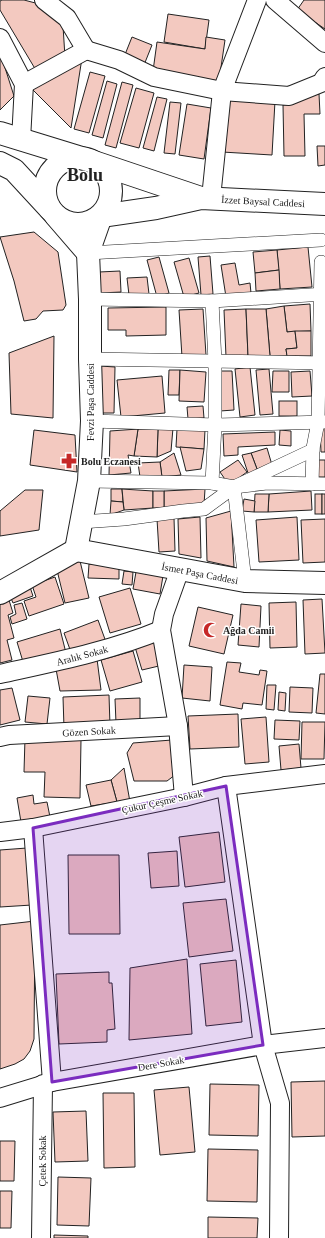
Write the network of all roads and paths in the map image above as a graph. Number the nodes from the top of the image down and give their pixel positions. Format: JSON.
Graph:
{"nodes":[{"id":1,"x":44,"y":0,"type":"edge"},
{"id":2,"x":257,"y":0,"type":"edge"},
{"id":3,"x":275,"y":0,"type":"edge"},
{"id":4,"x":0,"y":38,"type":"edge"},
{"id":5,"x":325,"y":43,"type":"edge"},
{"id":6,"x":86,"y":50,"type":"junction"},
{"id":7,"x":325,"y":77,"type":"edge"},
{"id":8,"x":24,"y":84,"type":"junction"},
{"id":9,"x":222,"y":91,"type":"junction"},
{"id":10,"x":0,"y":133,"type":"edge"},
{"id":11,"x":21,"y":140,"type":"junction"},
{"id":12,"x":88,"y":160,"type":"junction"},
{"id":13,"x":0,"y":163,"type":"edge"},
{"id":14,"x":206,"y":198,"type":"junction"},
{"id":15,"x":325,"y":204,"type":"edge"},
{"id":16,"x":56,"y":216,"type":"junction"},
{"id":17,"x":101,"y":216,"type":"junction"},
{"id":18,"x":321,"y":240,"type":"dead end"},
{"id":19,"x":88,"y":253,"type":"junction"},
{"id":20,"x":321,"y":262,"type":"dead end"},
{"id":21,"x":323,"y":294,"type":"edge"},
{"id":22,"x":90,"y":300,"type":"junction"},
{"id":23,"x":212,"y":301,"type":"junction"},
{"id":24,"x":90,"y":360,"type":"junction"},
{"id":25,"x":215,"y":362,"type":"junction"},
{"id":26,"x":322,"y":363,"type":"edge"},
{"id":27,"x":92,"y":421,"type":"junction"},
{"id":28,"x":322,"y":422,"type":"edge"},
{"id":29,"x":215,"y":425,"type":"junction"},
{"id":30,"x":313,"y":448,"type":"junction"},
{"id":31,"x":89,"y":481,"type":"junction"},
{"id":32,"x":212,"y":483,"type":"junction"},
{"id":33,"x":312,"y":484,"type":"junction"},
{"id":34,"x":325,"y":484,"type":"edge"},
{"id":35,"x":234,"y":487,"type":"junction"},
{"id":36,"x":81,"y":522,"type":"junction"},
{"id":37,"x":76,"y":550,"type":"junction"},
{"id":38,"x":180,"y":569,"type":"junction"},
{"id":39,"x":245,"y":582,"type":"junction"},
{"id":40,"x":325,"y":583,"type":"edge"},
{"id":41,"x":0,"y":593,"type":"edge"},
{"id":42,"x":161,"y":630,"type":"junction"},
{"id":43,"x":0,"y":674,"type":"edge"},
{"id":44,"x":178,"y":726,"type":"junction"},
{"id":45,"x":0,"y":737,"type":"edge"},
{"id":46,"x":325,"y":774,"type":"edge"},
{"id":47,"x":226,"y":786,"type":"junction"},
{"id":48,"x":184,"y":796,"type":"junction"},
{"id":49,"x":33,"y":828,"type":"junction"},
{"id":50,"x":0,"y":832,"type":"edge"},
{"id":51,"x":325,"y":1038,"type":"edge"},
{"id":52,"x":263,"y":1045,"type":"junction"},
{"id":53,"x":47,"y":1083,"type":"junction"},
{"id":54,"x":0,"y":1098,"type":"edge"},
{"id":55,"x":42,"y":1238,"type":"edge"},
{"id":56,"x":279,"y":1238,"type":"edge"}],
"edges":[{"from":1,"to":6,"type":"street"},
{"from":2,"to":9,"type":"street"},
{"from":3,"to":5,"type":"street"},
{"from":4,"to":8,"type":"street"},
{"from":6,"to":8,"type":"street"},
{"from":6,"to":9,"type":"street"},
{"from":7,"to":9,"type":"street"},
{"from":8,"to":11,"type":"street"},
{"from":9,"to":14,"type":"street"},
{"from":10,"to":11,"type":"main road","name":"İzzet Baysal Caddesi"},
{"from":11,"to":12,"type":"main road","name":"İzzet Baysal Caddesi"},
{"from":12,"to":14,"type":"main road","name":"İzzet Baysal Caddesi"},
{"from":12,"to":16,"type":"main road"},
{"from":12,"to":17,"type":"main road"},
{"from":13,"to":16,"type":"main road"},
{"from":14,"to":15,"type":"main road","name":"İzzet Baysal Caddesi"},
{"from":14,"to":17,"type":"main road","name":"İzzet Baysal Caddesi"},
{"from":16,"to":17,"type":"main road"},
{"from":16,"to":19,"type":"main road"},
{"from":17,"to":19,"type":"main road"},
{"from":18,"to":19,"type":"street"},
{"from":19,"to":22,"type":"main road","name":"Fevzi Paşa Caddesi"},
{"from":20,"to":21,"type":"street"},
{"from":21,"to":23,"type":"street"},
{"from":21,"to":26,"type":"street"},
{"from":22,"to":23,"type":"street"},
{"from":22,"to":24,"type":"main road","name":"Fevzi Paşa Caddesi"},
{"from":23,"to":25,"type":"street"},
{"from":24,"to":25,"type":"street"},
{"from":24,"to":27,"type":"main road","name":"Fevzi Paşa Caddesi"},
{"from":25,"to":26,"type":"street"},
{"from":25,"to":29,"type":"street"},
{"from":26,"to":28,"type":"street"},
{"from":27,"to":29,"type":"street"},
{"from":27,"to":31,"type":"main road","name":"Fevzi Paşa Caddesi"},
{"from":28,"to":29,"type":"street"},
{"from":28,"to":30,"type":"street"},
{"from":29,"to":32,"type":"street"},
{"from":30,"to":33,"type":"street"},
{"from":30,"to":35,"type":"street"},
{"from":31,"to":32,"type":"street"},
{"from":31,"to":36,"type":"main road","name":"Fevzi Paşa Caddesi"},
{"from":32,"to":35,"type":"street"},
{"from":33,"to":34,"type":"street"},
{"from":33,"to":35,"type":"street"},
{"from":35,"to":36,"type":"street"},
{"from":35,"to":39,"type":"street"},
{"from":36,"to":37,"type":"main road","name":"Fevzi Paşa Caddesi"},
{"from":37,"to":38,"type":"main road","name":"İsmet Paşa Caddesi"},
{"from":37,"to":41,"type":"main road"},
{"from":38,"to":39,"type":"main road","name":"İsmet Paşa Caddesi"},
{"from":38,"to":42,"type":"street"},
{"from":39,"to":40,"type":"main road","name":"İsmet Paşa Caddesi"},
{"from":42,"to":43,"type":"street","name":"Aralık Sokak"},
{"from":42,"to":44,"type":"street"},
{"from":44,"to":45,"type":"street","name":"Gözen Sokak"},
{"from":44,"to":48,"type":"street"},
{"from":46,"to":47,"type":"street","name":"Çukur Çeşme Sokak"},
{"from":47,"to":48,"type":"street","name":"Çukur Çeşme Sokak"},
{"from":47,"to":52,"type":"street"},
{"from":48,"to":49,"type":"street","name":"Çukur Çeşme Sokak"},
{"from":49,"to":50,"type":"street","name":"Çukur Çeşme Sokak"},
{"from":49,"to":53,"type":"street","name":"Çetek Sokak"},
{"from":51,"to":52,"type":"street","name":"Dere Sokak"},
{"from":52,"to":53,"type":"street","name":"Dere Sokak"},
{"from":52,"to":56,"type":"street"},
{"from":53,"to":54,"type":"street","name":"Dere Sokak"},
{"from":53,"to":55,"type":"street","name":"Çetek Sokak"}]}
